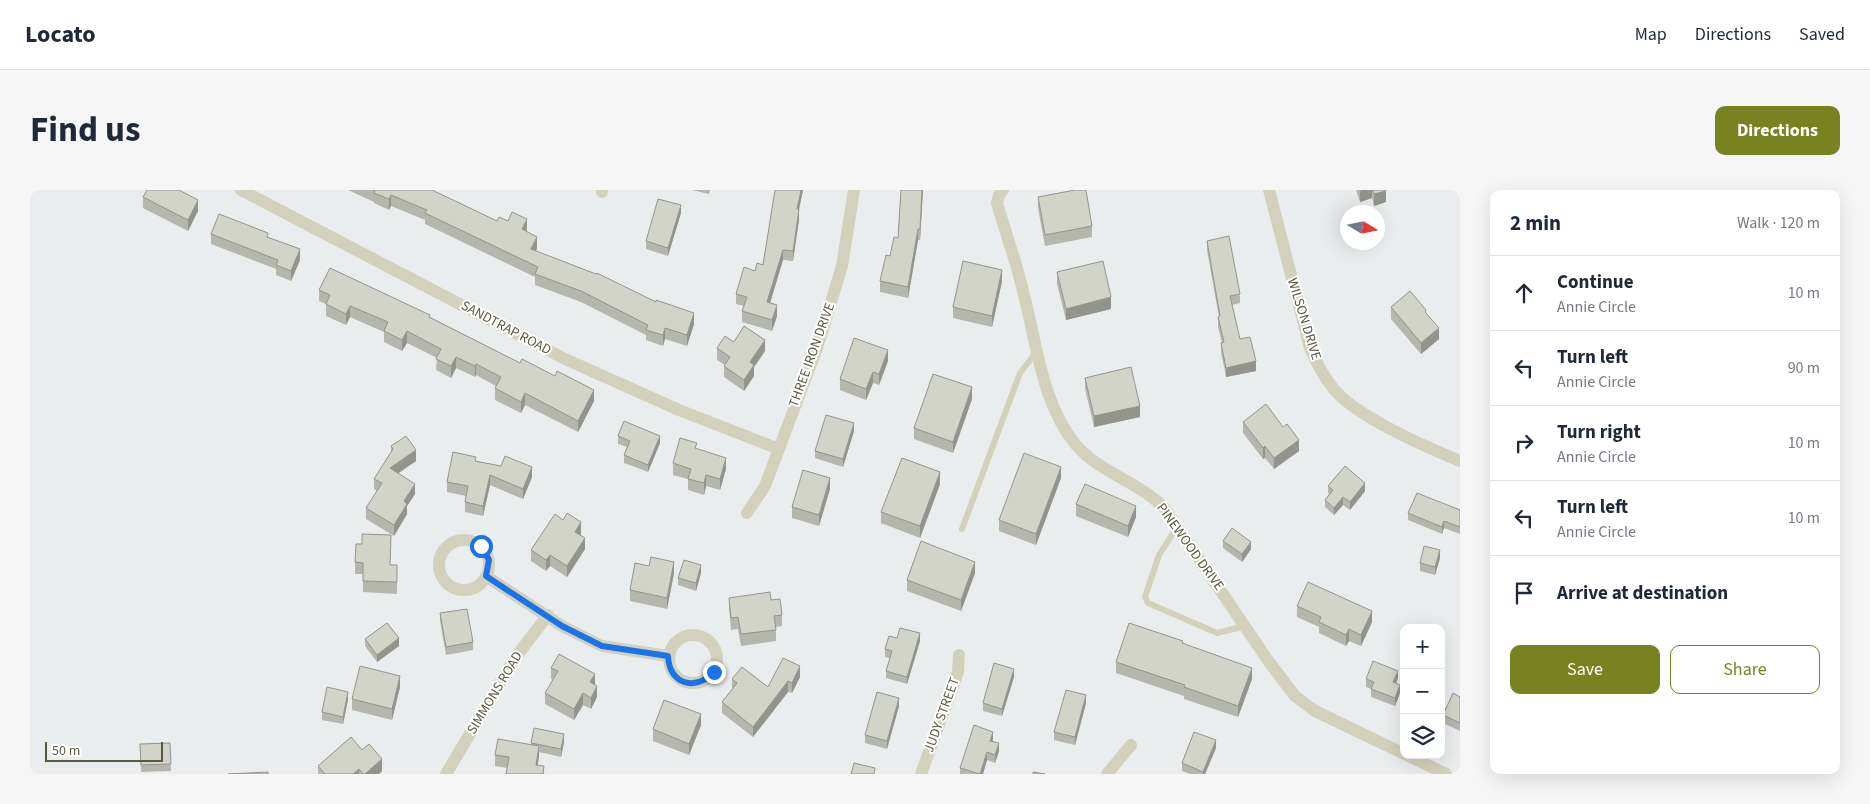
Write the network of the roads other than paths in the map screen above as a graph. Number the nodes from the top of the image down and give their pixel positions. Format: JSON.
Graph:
{"nodes":[{"id":1,"x":241,"y":190,"type":"edge"},
{"id":2,"x":854,"y":190,"type":"edge"},
{"id":3,"x":1003,"y":190,"type":"edge"},
{"id":4,"x":1269,"y":190,"type":"edge"},
{"id":5,"x":1038,"y":350,"type":"junction"},
{"id":6,"x":779,"y":449,"type":"junction"},
{"id":7,"x":1460,"y":461,"type":"edge"},
{"id":8,"x":747,"y":513,"type":"dead end"},
{"id":9,"x":1177,"y":527,"type":"junction"},
{"id":10,"x":962,"y":529,"type":"dead end"},
{"id":11,"x":486,"y":576,"type":"junction"},
{"id":12,"x":548,"y":615,"type":"junction"},
{"id":13,"x":1245,"y":626,"type":"junction"},
{"id":14,"x":959,"y":655,"type":"dead end"},
{"id":15,"x":668,"y":656,"type":"dead end"},
{"id":16,"x":1131,"y":745,"type":"dead end"},
{"id":17,"x":446,"y":774,"type":"edge"},
{"id":18,"x":921,"y":774,"type":"edge"},
{"id":19,"x":1107,"y":774,"type":"edge"},
{"id":20,"x":1446,"y":774,"type":"edge"}],
"edges":[{"from":1,"to":6,"type":"street","name":"SANDTRAP ROAD"},
{"from":2,"to":6,"type":"street","name":"THREE IRON DRIVE"},
{"from":3,"to":5,"type":"street","name":"PINEWOOD DRIVE"},
{"from":4,"to":7,"type":"street","name":"WILSON DRIVE"},
{"from":5,"to":9,"type":"street","name":"PINEWOOD DRIVE"},
{"from":5,"to":10,"type":"lane"},
{"from":6,"to":8,"type":"street","name":"THREE IRON DRIVE"},
{"from":9,"to":13,"type":"street","name":"PINEWOOD DRIVE"},
{"from":9,"to":13,"type":"lane"},
{"from":11,"to":11,"type":"street"},
{"from":11,"to":12,"type":"street"},
{"from":12,"to":15,"type":"street"},
{"from":12,"to":17,"type":"street","name":"SIMMONS ROAD"},
{"from":13,"to":20,"type":"street","name":"PINEWOOD DRIVE"},
{"from":14,"to":18,"type":"street","name":"JUDY STREET"},
{"from":16,"to":19,"type":"street"}]}
